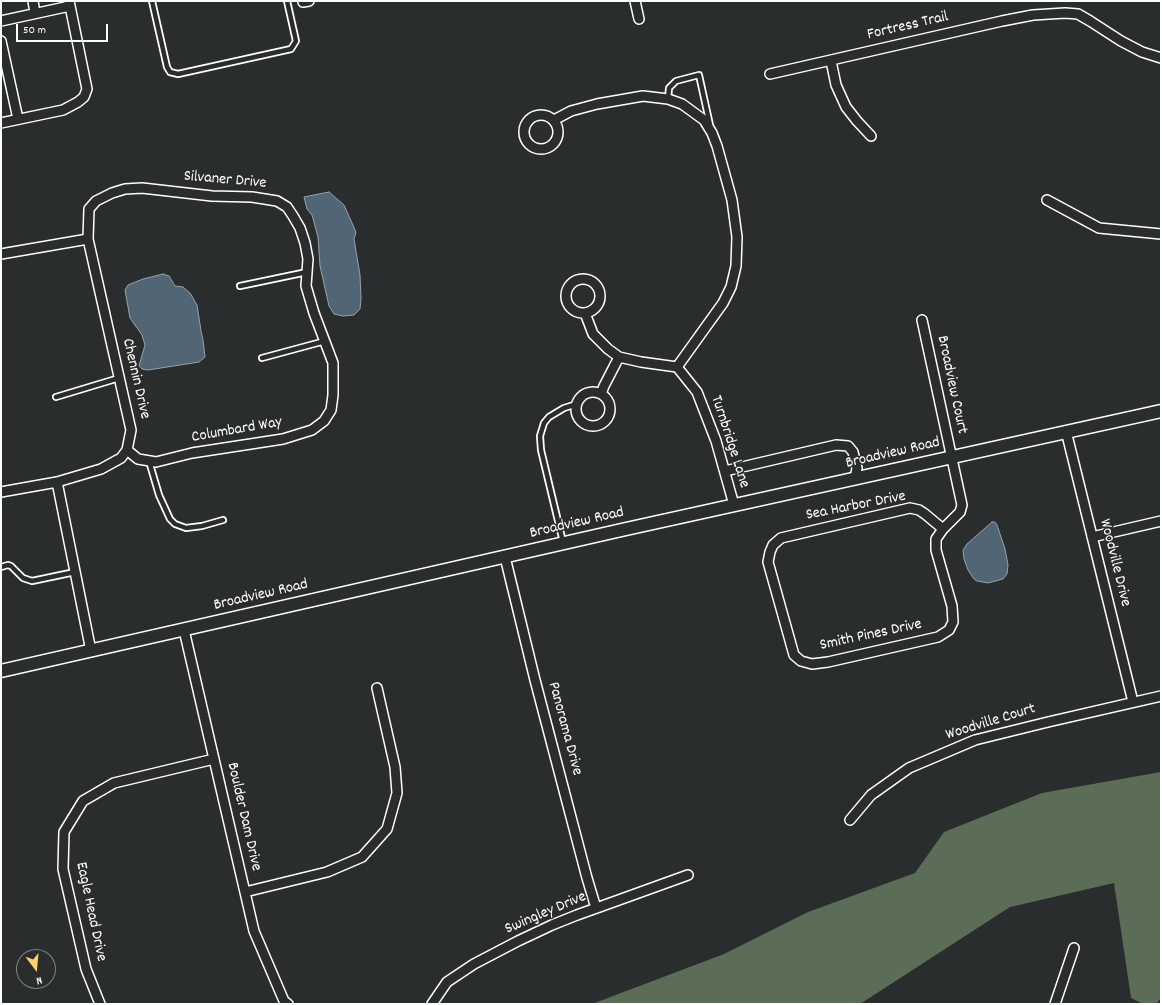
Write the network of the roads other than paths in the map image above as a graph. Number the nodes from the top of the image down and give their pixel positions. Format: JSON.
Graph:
{"nodes":[{"id":1,"x":33,"y":1,"type":"edge"},
{"id":2,"x":152,"y":1,"type":"edge"},
{"id":3,"x":287,"y":1,"type":"edge"},
{"id":4,"x":635,"y":1,"type":"edge"},
{"id":5,"x":69,"y":4,"type":"edge"},
{"id":6,"x":35,"y":13,"type":"junction"},
{"id":7,"x":638,"y":19,"type":"dead end"},
{"id":8,"x":1,"y":21,"type":"edge"},
{"id":9,"x":1,"y":41,"type":"edge"},
{"id":10,"x":1161,"y":58,"type":"edge"},
{"id":11,"x":831,"y":61,"type":"junction"},
{"id":12,"x":770,"y":74,"type":"dead end"},
{"id":13,"x":668,"y":99,"type":"junction"},
{"id":14,"x":18,"y":119,"type":"junction"},
{"id":15,"x":554,"y":120,"type":"dead end"},
{"id":16,"x":1,"y":123,"type":"edge"},
{"id":17,"x":712,"y":133,"type":"junction"},
{"id":18,"x":871,"y":136,"type":"dead end"},
{"id":19,"x":1047,"y":200,"type":"dead end"},
{"id":20,"x":89,"y":210,"type":"joint"},
{"id":21,"x":1161,"y":234,"type":"edge"},
{"id":22,"x":88,"y":239,"type":"junction"},
{"id":23,"x":1,"y":254,"type":"edge"},
{"id":24,"x":307,"y":272,"type":"junction"},
{"id":25,"x":240,"y":286,"type":"dead end"},
{"id":26,"x":584,"y":313,"type":"dead end"},
{"id":27,"x":922,"y":320,"type":"dead end"},
{"id":28,"x":325,"y":341,"type":"junction"},
{"id":29,"x":619,"y":357,"type":"junction"},
{"id":30,"x":262,"y":358,"type":"dead end"},
{"id":31,"x":677,"y":367,"type":"junction"},
{"id":32,"x":119,"y":378,"type":"junction"},
{"id":33,"x":601,"y":394,"type":"junction"},
{"id":34,"x":333,"y":395,"type":"joint"},
{"id":35,"x":56,"y":397,"type":"dead end"},
{"id":36,"x":577,"y":404,"type":"junction"},
{"id":37,"x":1161,"y":411,"type":"edge"},
{"id":38,"x":1066,"y":431,"type":"junction"},
{"id":39,"x":127,"y":450,"type":"junction"},
{"id":40,"x":952,"y":457,"type":"junction"},
{"id":41,"x":149,"y":461,"type":"junction"},
{"id":42,"x":725,"y":472,"type":"junction"},
{"id":43,"x":855,"y":479,"type":"junction"},
{"id":44,"x":57,"y":482,"type":"junction"},
{"id":45,"x":1,"y":492,"type":"edge"},
{"id":46,"x":734,"y":505,"type":"junction"},
{"id":47,"x":223,"y":520,"type":"dead end"},
{"id":48,"x":1161,"y":521,"type":"edge"},
{"id":49,"x":943,"y":529,"type":"junction"},
{"id":50,"x":1092,"y":537,"type":"junction"},
{"id":51,"x":564,"y":544,"type":"junction"},
{"id":52,"x":773,"y":545,"type":"joint"},
{"id":53,"x":505,"y":557,"type":"junction"},
{"id":54,"x":1,"y":567,"type":"edge"},
{"id":55,"x":75,"y":572,"type":"junction"},
{"id":56,"x":184,"y":630,"type":"junction"},
{"id":57,"x":91,"y":651,"type":"junction"},
{"id":58,"x":1,"y":671,"type":"edge"},
{"id":59,"x":377,"y":688,"type":"dead end"},
{"id":60,"x":1161,"y":696,"type":"edge"},
{"id":61,"x":1133,"y":702,"type":"junction"},
{"id":62,"x":214,"y":760,"type":"junction"},
{"id":63,"x":850,"y":820,"type":"dead end"},
{"id":64,"x":688,"y":874,"type":"dead end"},
{"id":65,"x":245,"y":892,"type":"junction"},
{"id":66,"x":596,"y":908,"type":"junction"},
{"id":67,"x":1074,"y":948,"type":"dead end"},
{"id":68,"x":100,"y":1004,"type":"edge"},
{"id":69,"x":288,"y":1004,"type":"edge"},
{"id":70,"x":432,"y":1004,"type":"edge"},
{"id":71,"x":1055,"y":1004,"type":"edge"}],
"edges":[{"from":1,"to":6,"type":"street"},
{"from":2,"to":3,"type":"lane"},
{"from":4,"to":7,"type":"street"},
{"from":5,"to":6,"type":"street"},
{"from":5,"to":14,"type":"street"},
{"from":6,"to":8,"type":"street"},
{"from":9,"to":14,"type":"street"},
{"from":10,"to":11,"type":"street","name":"Fortress Trail"},
{"from":11,"to":12,"type":"street","name":"Fortress Trail"},
{"from":11,"to":18,"type":"street"},
{"from":13,"to":15,"type":"street"},
{"from":13,"to":17,"type":"street"},
{"from":13,"to":17,"type":"lane"},
{"from":14,"to":16,"type":"street"},
{"from":17,"to":31,"type":"street"},
{"from":19,"to":21,"type":"street"},
{"from":20,"to":22,"type":"street","name":"Chennin Drive"},
{"from":20,"to":24,"type":"street","name":"Silvaner Drive"},
{"from":22,"to":23,"type":"street"},
{"from":22,"to":32,"type":"street","name":"Chennin Drive"},
{"from":24,"to":25,"type":"lane"},
{"from":24,"to":28,"type":"street","name":"Silvaner Drive"},
{"from":26,"to":29,"type":"street"},
{"from":27,"to":40,"type":"street","name":"Broadview Court"},
{"from":28,"to":30,"type":"lane"},
{"from":28,"to":34,"type":"street","name":"Silvaner Drive"},
{"from":29,"to":31,"type":"street"},
{"from":29,"to":33,"type":"street"},
{"from":31,"to":42,"type":"street","name":"Turnbridge Lane"},
{"from":32,"to":35,"type":"lane"},
{"from":32,"to":39,"type":"street","name":"Chennin Drive"},
{"from":33,"to":36,"type":"street"},
{"from":33,"to":36,"type":"street"},
{"from":34,"to":41,"type":"street","name":"Columbard Way"},
{"from":36,"to":51,"type":"lane"},
{"from":37,"to":38,"type":"street","name":"Broadview Road"},
{"from":38,"to":40,"type":"street","name":"Broadview Road"},
{"from":38,"to":50,"type":"street","name":"Woodville Drive"},
{"from":39,"to":41,"type":"street","name":"Columbard Way"},
{"from":39,"to":44,"type":"street"},
{"from":40,"to":43,"type":"street","name":"Broadview Road"},
{"from":40,"to":49,"type":"street","name":"Broadview Court"},
{"from":41,"to":47,"type":"lane"},
{"from":42,"to":43,"type":"street"},
{"from":42,"to":46,"type":"street","name":"Turnbridge Lane"},
{"from":43,"to":46,"type":"street","name":"Broadview Road"},
{"from":44,"to":45,"type":"street"},
{"from":44,"to":55,"type":"street"},
{"from":46,"to":51,"type":"street","name":"Broadview Road"},
{"from":48,"to":50,"type":"street"},
{"from":49,"to":52,"type":"street","name":"Sea Harbor Drive"},
{"from":49,"to":52,"type":"street","name":"Smith Pines Drive"},
{"from":50,"to":61,"type":"street","name":"Woodville Drive"},
{"from":51,"to":53,"type":"street","name":"Broadview Road"},
{"from":53,"to":56,"type":"street","name":"Broadview Road"},
{"from":53,"to":66,"type":"street","name":"Panorama Drive"},
{"from":54,"to":55,"type":"lane"},
{"from":55,"to":57,"type":"street"},
{"from":56,"to":57,"type":"street","name":"Broadview Road"},
{"from":56,"to":62,"type":"street","name":"Boulder Dam Drive"},
{"from":57,"to":58,"type":"street","name":"Broadview Road"},
{"from":59,"to":65,"type":"street"},
{"from":60,"to":61,"type":"street","name":"Woodville Court"},
{"from":61,"to":63,"type":"street","name":"Woodville Court"},
{"from":62,"to":65,"type":"street","name":"Boulder Dam Drive"},
{"from":62,"to":68,"type":"street","name":"Eagle Head Drive"},
{"from":64,"to":66,"type":"street","name":"Swingley Drive"},
{"from":65,"to":69,"type":"street","name":"Boulder Dam Drive"},
{"from":66,"to":70,"type":"street","name":"Swingley Drive"},
{"from":67,"to":71,"type":"street"}]}
